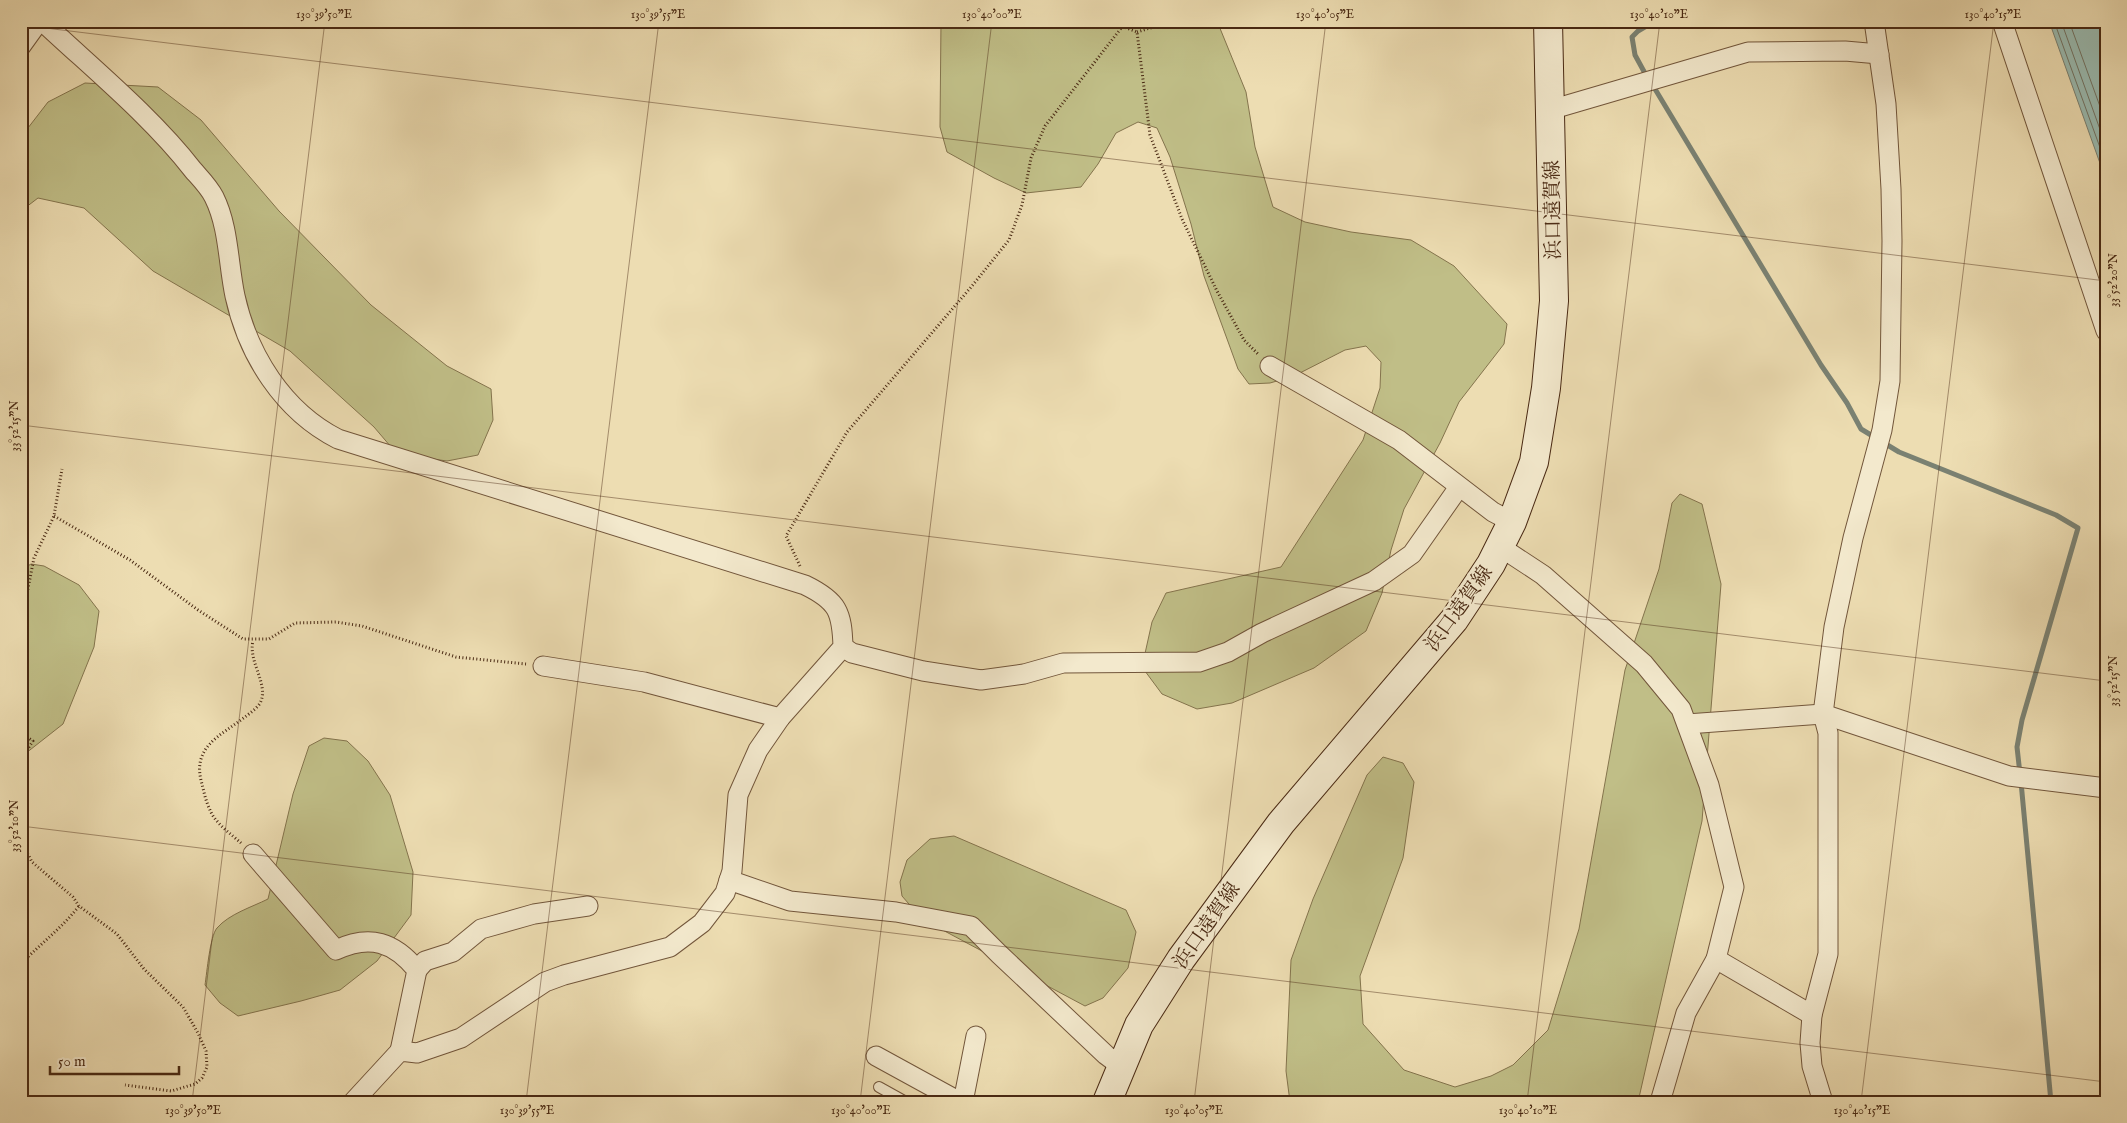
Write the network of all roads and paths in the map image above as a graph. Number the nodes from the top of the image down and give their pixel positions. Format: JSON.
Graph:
{"nodes":[{"id":1,"x":40,"y":21,"type":"edge"},
{"id":2,"x":1109,"y":21,"type":"edge"},
{"id":3,"x":1184,"y":21,"type":"edge"},
{"id":4,"x":1548,"y":21,"type":"edge"},
{"id":5,"x":1874,"y":21,"type":"edge"},
{"id":6,"x":2002,"y":21,"type":"edge"},
{"id":7,"x":1122,"y":27,"type":"junction"},
{"id":8,"x":1137,"y":32,"type":"junction"},
{"id":9,"x":21,"y":46,"type":"edge"},
{"id":10,"x":1879,"y":54,"type":"junction"},
{"id":11,"x":1550,"y":110,"type":"junction"},
{"id":12,"x":2106,"y":331,"type":"edge"},
{"id":13,"x":1270,"y":366,"type":"joint"},
{"id":14,"x":62,"y":469,"type":"dead end"},
{"id":15,"x":1460,"y":487,"type":"junction"},
{"id":16,"x":54,"y":516,"type":"junction"},
{"id":17,"x":1506,"y":534,"type":"junction"},
{"id":18,"x":805,"y":586,"type":"junction"},
{"id":19,"x":21,"y":624,"type":"edge"},
{"id":20,"x":253,"y":641,"type":"junction"},
{"id":21,"x":843,"y":648,"type":"junction"},
{"id":22,"x":543,"y":666,"type":"joint"},
{"id":23,"x":1823,"y":714,"type":"junction"},
{"id":24,"x":780,"y":718,"type":"junction"},
{"id":25,"x":1686,"y":724,"type":"junction"},
{"id":26,"x":21,"y":733,"type":"edge"},
{"id":27,"x":21,"y":759,"type":"edge"},
{"id":28,"x":2106,"y":788,"type":"edge"},
{"id":29,"x":21,"y":841,"type":"edge"},
{"id":30,"x":253,"y":854,"type":"joint"},
{"id":31,"x":729,"y":880,"type":"junction"},
{"id":32,"x":79,"y":906,"type":"junction"},
{"id":33,"x":588,"y":906,"type":"dead end"},
{"id":34,"x":1716,"y":959,"type":"junction"},
{"id":35,"x":21,"y":964,"type":"edge"},
{"id":36,"x":417,"y":970,"type":"junction"},
{"id":37,"x":1812,"y":1015,"type":"junction"},
{"id":38,"x":976,"y":1036,"type":"dead end"},
{"id":39,"x":400,"y":1051,"type":"junction"},
{"id":40,"x":876,"y":1056,"type":"dead end"},
{"id":41,"x":1122,"y":1066,"type":"junction"},
{"id":42,"x":125,"y":1085,"type":"dead end"},
{"id":43,"x":879,"y":1087,"type":"dead end"},
{"id":44,"x":353,"y":1102,"type":"edge"},
{"id":45,"x":906,"y":1102,"type":"edge"},
{"id":46,"x":961,"y":1102,"type":"edge"},
{"id":47,"x":1107,"y":1102,"type":"edge"},
{"id":48,"x":1660,"y":1102,"type":"edge"},
{"id":49,"x":1823,"y":1102,"type":"edge"}],
"edges":[{"from":1,"to":9,"type":"street"},
{"from":1,"to":18,"type":"street"},
{"from":2,"to":7,"type":"path"},
{"from":3,"to":8,"type":"path"},
{"from":4,"to":11,"type":"main road","name":"浜口遠賀線"},
{"from":5,"to":10,"type":"street"},
{"from":6,"to":12,"type":"street"},
{"from":7,"to":8,"type":"path"},
{"from":7,"to":18,"type":"path"},
{"from":8,"to":13,"type":"path"},
{"from":10,"to":11,"type":"street"},
{"from":10,"to":23,"type":"street"},
{"from":11,"to":17,"type":"main road","name":"浜口遠賀線"},
{"from":13,"to":15,"type":"street"},
{"from":14,"to":16,"type":"path"},
{"from":15,"to":17,"type":"street"},
{"from":15,"to":21,"type":"street"},
{"from":16,"to":19,"type":"path"},
{"from":16,"to":20,"type":"path"},
{"from":17,"to":25,"type":"street"},
{"from":17,"to":41,"type":"main road","name":"浜口遠賀線"},
{"from":18,"to":21,"type":"street"},
{"from":20,"to":22,"type":"path"},
{"from":20,"to":30,"type":"path"},
{"from":21,"to":24,"type":"street"},
{"from":22,"to":24,"type":"street"},
{"from":23,"to":25,"type":"street"},
{"from":23,"to":28,"type":"street"},
{"from":23,"to":37,"type":"street"},
{"from":24,"to":31,"type":"street"},
{"from":25,"to":34,"type":"street"},
{"from":26,"to":27,"type":"path"},
{"from":29,"to":32,"type":"path"},
{"from":30,"to":36,"type":"street"},
{"from":31,"to":39,"type":"street"},
{"from":31,"to":41,"type":"street"},
{"from":32,"to":35,"type":"path"},
{"from":32,"to":42,"type":"path"},
{"from":33,"to":36,"type":"street"},
{"from":34,"to":37,"type":"street"},
{"from":34,"to":48,"type":"street"},
{"from":36,"to":39,"type":"street"},
{"from":37,"to":49,"type":"street"},
{"from":38,"to":46,"type":"street"},
{"from":39,"to":44,"type":"street"},
{"from":40,"to":46,"type":"street"},
{"from":41,"to":47,"type":"main road","name":"浜口遠賀線"},
{"from":43,"to":45,"type":"lane"}]}
